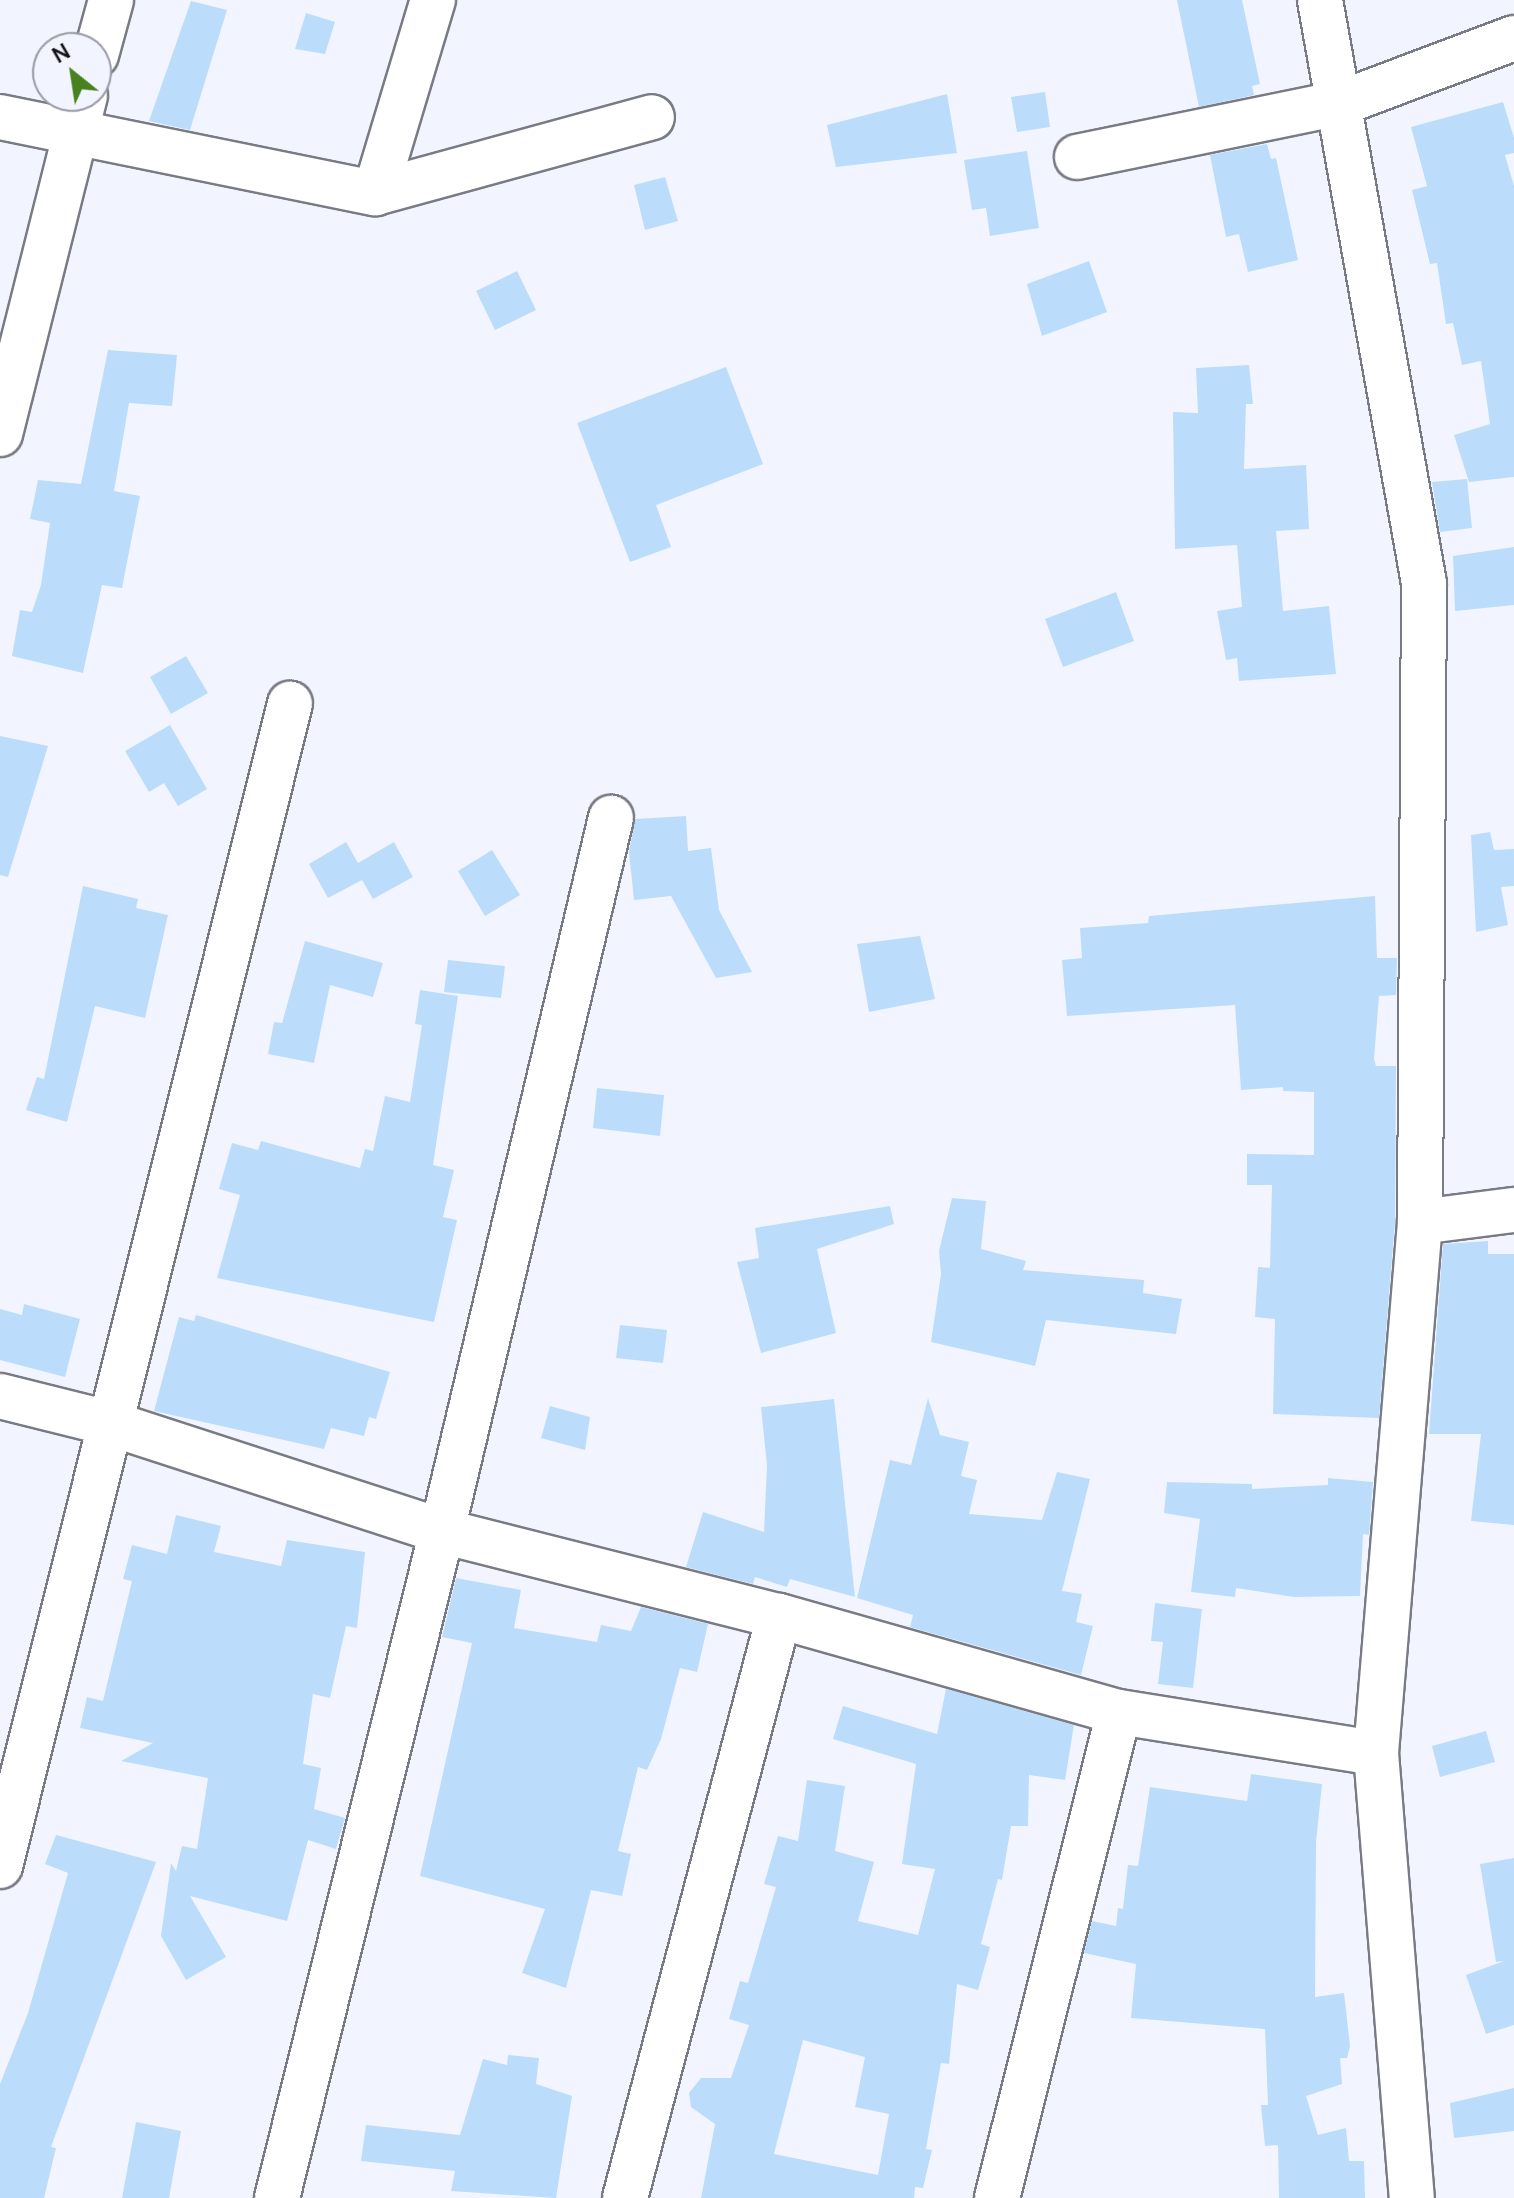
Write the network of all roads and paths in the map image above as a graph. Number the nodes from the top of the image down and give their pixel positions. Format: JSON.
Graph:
{"nodes":[{"id":1,"x":111,"y":0,"type":"edge"},
{"id":2,"x":433,"y":0,"type":"edge"},
{"id":3,"x":1320,"y":0,"type":"edge"},
{"id":4,"x":102,"y":32,"type":"edge"},
{"id":5,"x":1514,"y":38,"type":"edge"},
{"id":6,"x":1341,"y":103,"type":"junction"},
{"id":7,"x":80,"y":115,"type":"edge"},
{"id":8,"x":0,"y":117,"type":"edge"},
{"id":9,"x":652,"y":117,"type":"dead end"},
{"id":10,"x":1077,"y":157,"type":"dead end"},
{"id":11,"x":375,"y":193,"type":"junction"},
{"id":12,"x":0,"y":434,"type":"edge"},
{"id":13,"x":290,"y":704,"type":"dead end"},
{"id":14,"x":611,"y":818,"type":"dead end"},
{"id":15,"x":1514,"y":1210,"type":"edge"},
{"id":16,"x":1420,"y":1222,"type":"junction"},
{"id":17,"x":0,"y":1396,"type":"edge"},
{"id":18,"x":112,"y":1424,"type":"junction"},
{"id":19,"x":442,"y":1531,"type":"junction"},
{"id":20,"x":779,"y":1616,"type":"junction"},
{"id":21,"x":1119,"y":1712,"type":"junction"},
{"id":22,"x":1376,"y":1753,"type":"junction"},
{"id":23,"x":0,"y":1866,"type":"edge"},
{"id":24,"x":277,"y":2198,"type":"edge"},
{"id":25,"x":625,"y":2198,"type":"edge"},
{"id":26,"x":997,"y":2198,"type":"edge"},
{"id":27,"x":1412,"y":2198,"type":"edge"}],
"edges":[{"from":1,"to":4,"type":"street"},
{"from":2,"to":11,"type":"street"},
{"from":3,"to":6,"type":"street"},
{"from":5,"to":6,"type":"street"},
{"from":6,"to":10,"type":"street"},
{"from":6,"to":16,"type":"street"},
{"from":7,"to":8,"type":"street"},
{"from":7,"to":11,"type":"street"},
{"from":7,"to":12,"type":"street"},
{"from":9,"to":11,"type":"street"},
{"from":13,"to":18,"type":"street"},
{"from":14,"to":19,"type":"street"},
{"from":15,"to":16,"type":"street"},
{"from":16,"to":22,"type":"street"},
{"from":17,"to":18,"type":"street"},
{"from":18,"to":19,"type":"street"},
{"from":18,"to":23,"type":"street"},
{"from":19,"to":20,"type":"street"},
{"from":19,"to":24,"type":"street"},
{"from":20,"to":21,"type":"street"},
{"from":20,"to":25,"type":"street"},
{"from":21,"to":22,"type":"street"},
{"from":21,"to":26,"type":"street"},
{"from":22,"to":27,"type":"street"}]}
